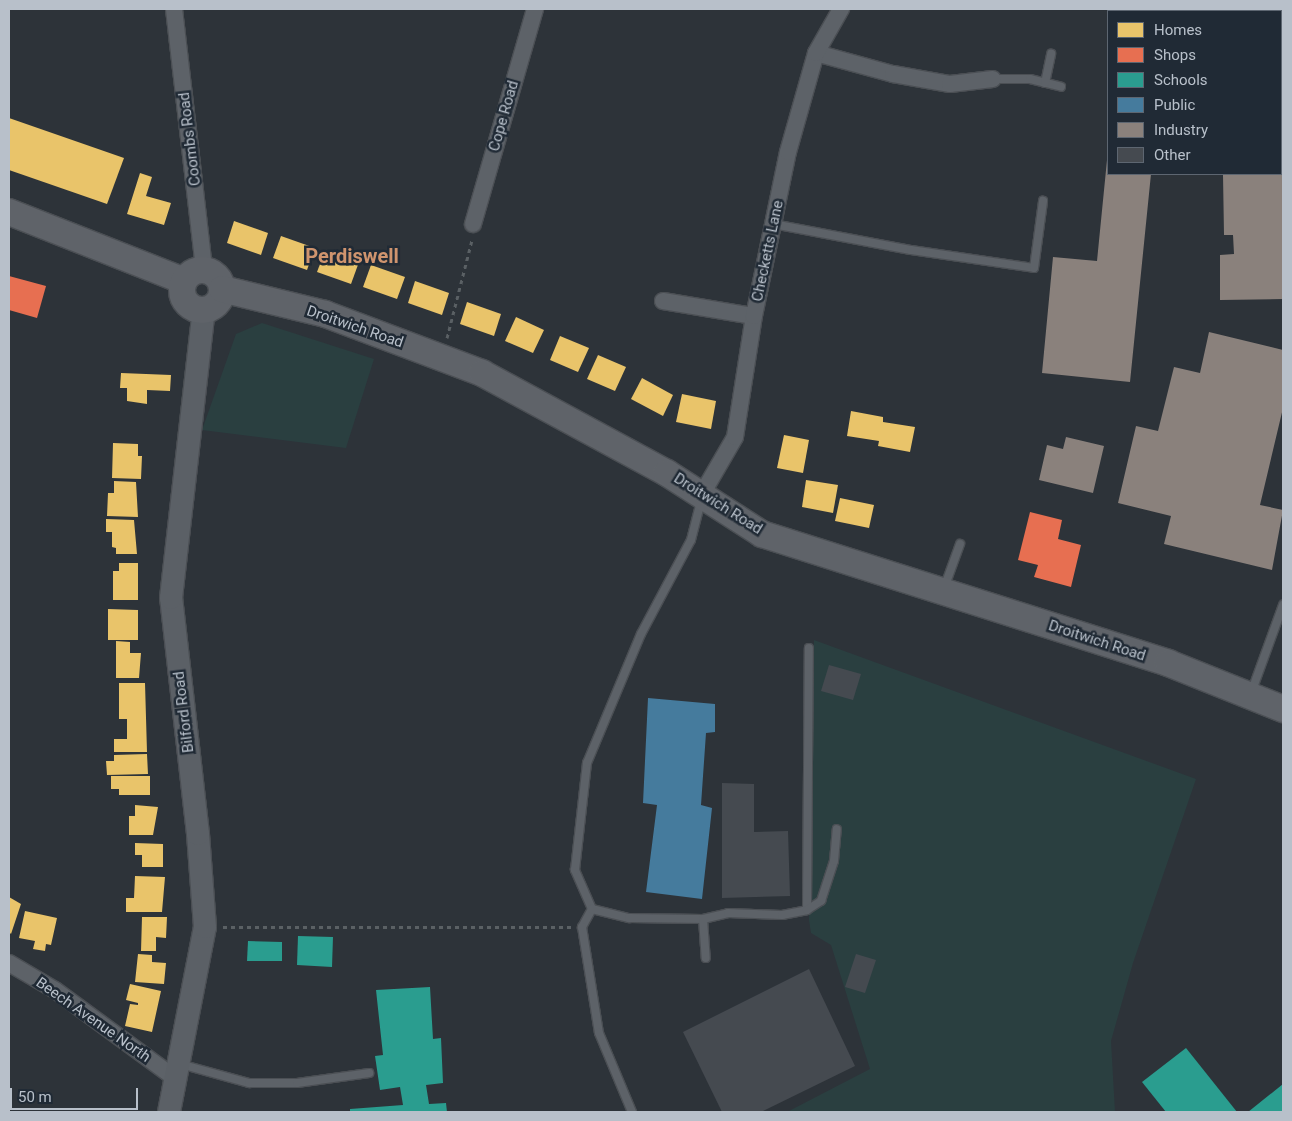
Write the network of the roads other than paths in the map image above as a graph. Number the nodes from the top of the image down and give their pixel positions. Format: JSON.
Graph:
{"nodes":[{"id":1,"x":174,"y":9,"type":"edge"},
{"id":2,"x":535,"y":9,"type":"edge"},
{"id":3,"x":842,"y":9,"type":"edge"},
{"id":4,"x":816,"y":53,"type":"junction"},
{"id":5,"x":1051,"y":54,"type":"dead end"},
{"id":6,"x":993,"y":79,"type":"joint"},
{"id":7,"x":1045,"y":83,"type":"junction"},
{"id":8,"x":1061,"y":87,"type":"dead end"},
{"id":9,"x":1043,"y":201,"type":"dead end"},
{"id":10,"x":9,"y":212,"type":"edge"},
{"id":11,"x":473,"y":224,"type":"road end"},
{"id":12,"x":773,"y":224,"type":"junction"},
{"id":13,"x":194,"y":276,"type":"junction"},
{"id":14,"x":222,"y":289,"type":"junction"},
{"id":15,"x":662,"y":300,"type":"dead end"},
{"id":16,"x":204,"y":310,"type":"junction"},
{"id":17,"x":754,"y":316,"type":"junction"},
{"id":18,"x":702,"y":494,"type":"junction"},
{"id":19,"x":960,"y":544,"type":"dead end"},
{"id":20,"x":943,"y":592,"type":"junction"},
{"id":21,"x":1283,"y":605,"type":"edge"},
{"id":22,"x":809,"y":648,"type":"dead end"},
{"id":23,"x":1250,"y":695,"type":"junction"},
{"id":24,"x":1283,"y":709,"type":"edge"},
{"id":25,"x":837,"y":829,"type":"dead end"},
{"id":26,"x":592,"y":909,"type":"junction"},
{"id":27,"x":807,"y":910,"type":"junction"},
{"id":28,"x":704,"y":919,"type":"junction"},
{"id":29,"x":706,"y":958,"type":"dead end"},
{"id":30,"x":9,"y":963,"type":"edge"},
{"id":31,"x":178,"y":1072,"type":"junction"},
{"id":32,"x":369,"y":1073,"type":"dead end"},
{"id":33,"x":169,"y":1112,"type":"edge"},
{"id":34,"x":632,"y":1112,"type":"edge"}],
"edges":[{"from":1,"to":13,"type":"street","name":"Coombs Road"},
{"from":2,"to":11,"type":"street","name":"Cope Road"},
{"from":3,"to":4,"type":"street","name":"Checketts Lane"},
{"from":4,"to":6,"type":"street"},
{"from":4,"to":12,"type":"street","name":"Checketts Lane"},
{"from":5,"to":7,"type":"lane"},
{"from":6,"to":7,"type":"lane"},
{"from":7,"to":8,"type":"lane"},
{"from":9,"to":12,"type":"lane"},
{"from":10,"to":13,"type":"main road"},
{"from":12,"to":17,"type":"street","name":"Checketts Lane"},
{"from":13,"to":14,"type":"main road"},
{"from":13,"to":16,"type":"main road"},
{"from":14,"to":16,"type":"main road"},
{"from":14,"to":18,"type":"main road","name":"Droitwich Road"},
{"from":15,"to":17,"type":"street"},
{"from":16,"to":31,"type":"main road","name":"Bilford Road"},
{"from":17,"to":18,"type":"street","name":"Checketts Lane"},
{"from":18,"to":20,"type":"main road","name":"Droitwich Road"},
{"from":18,"to":26,"type":"lane"},
{"from":19,"to":20,"type":"lane"},
{"from":20,"to":23,"type":"main road","name":"Droitwich Road"},
{"from":21,"to":23,"type":"lane"},
{"from":22,"to":27,"type":"lane"},
{"from":23,"to":24,"type":"main road","name":"Droitwich Road"},
{"from":25,"to":27,"type":"lane"},
{"from":26,"to":28,"type":"lane"},
{"from":26,"to":34,"type":"lane"},
{"from":27,"to":28,"type":"lane"},
{"from":28,"to":29,"type":"lane"},
{"from":30,"to":31,"type":"street","name":"Beech Avenue North"},
{"from":31,"to":32,"type":"lane"},
{"from":31,"to":33,"type":"main road","name":"Bilford Road"}]}
